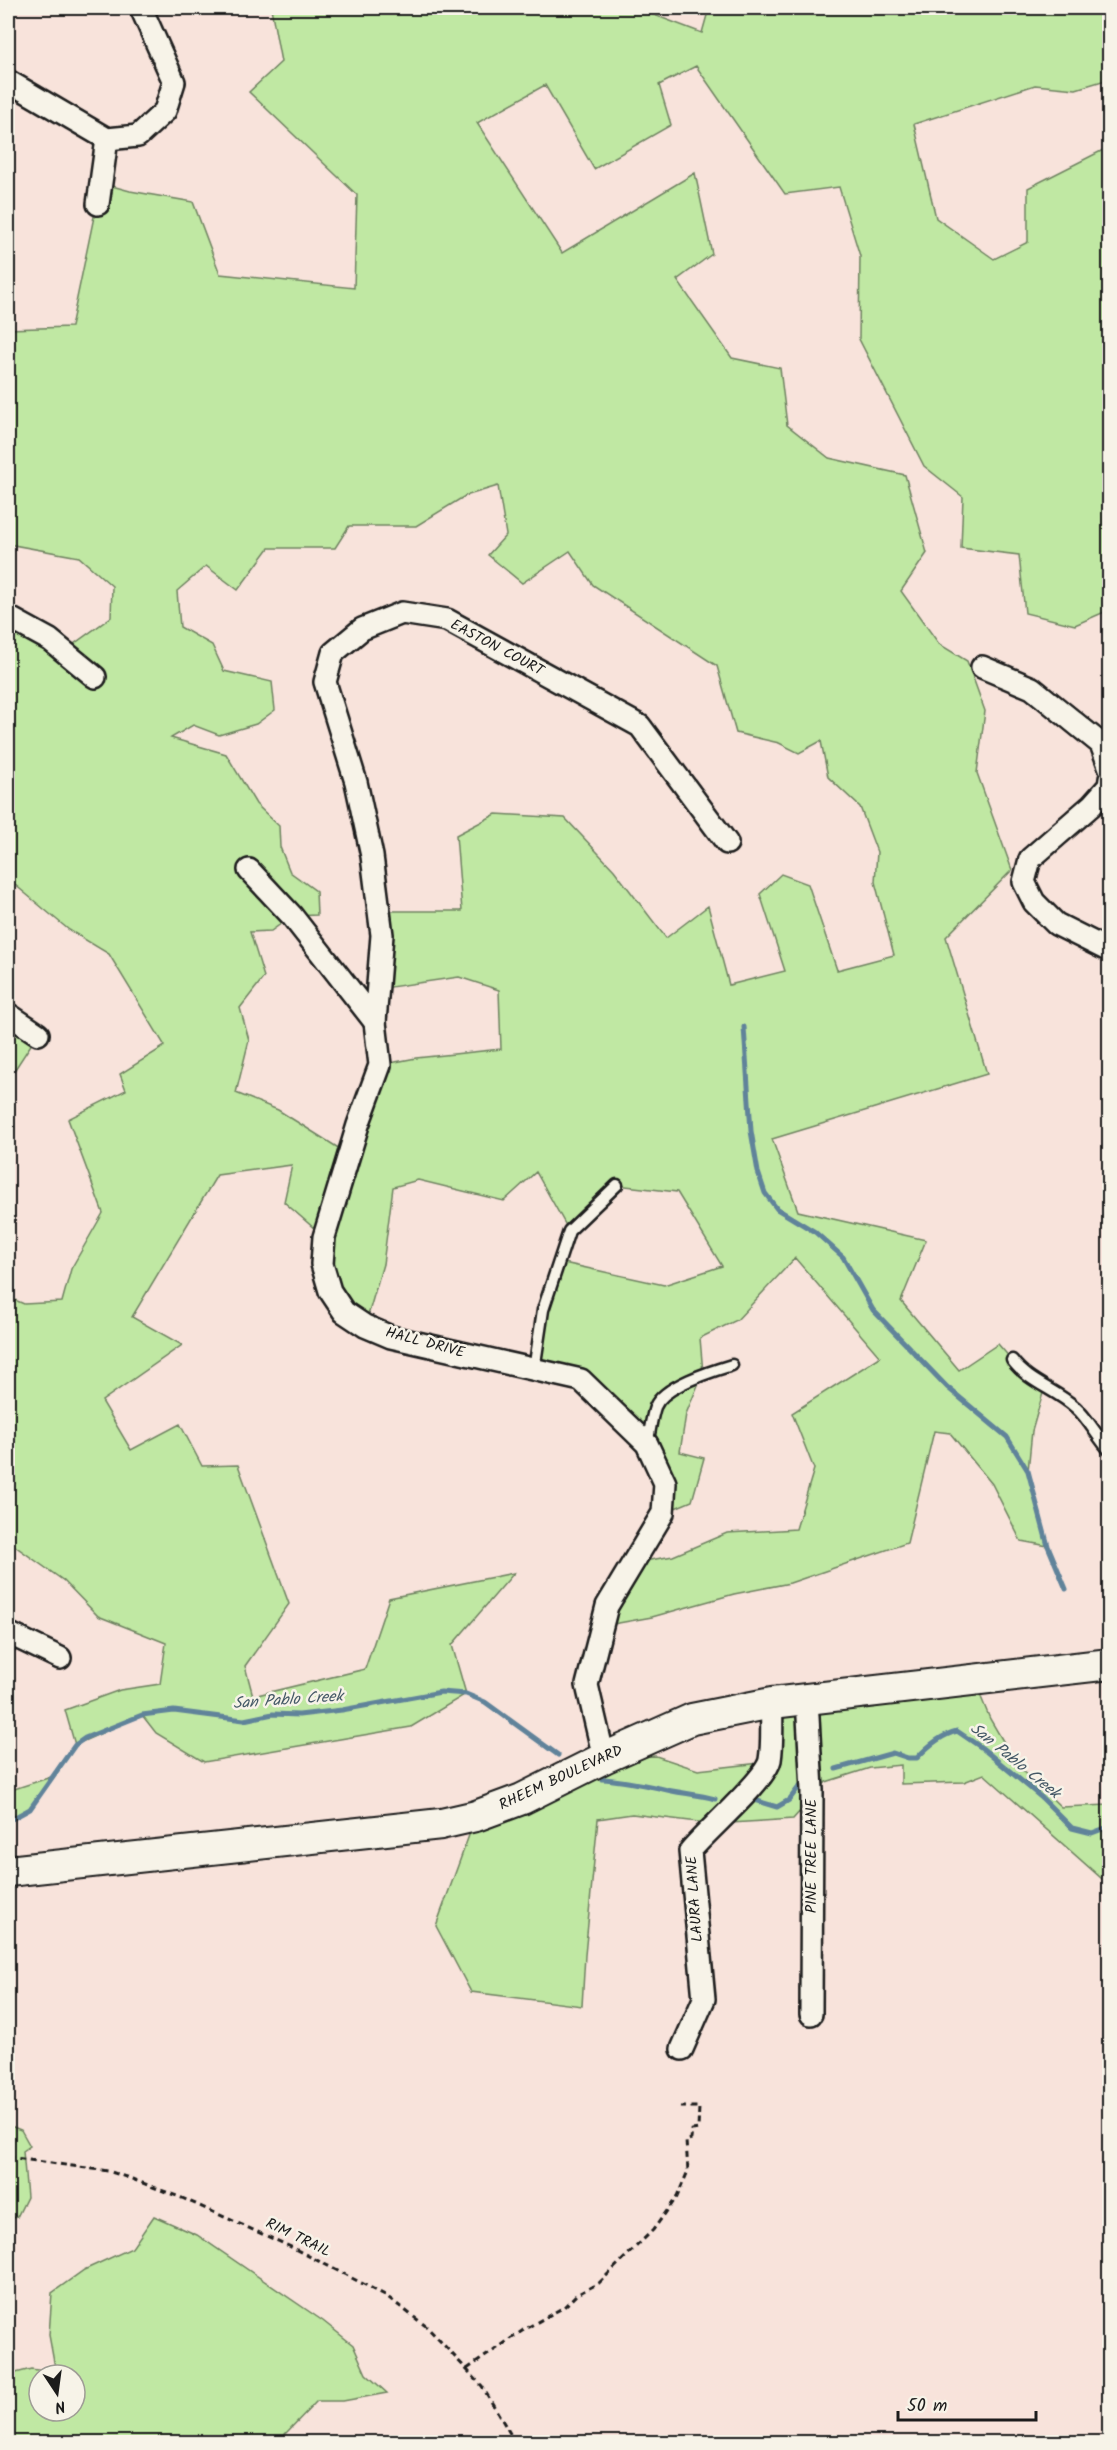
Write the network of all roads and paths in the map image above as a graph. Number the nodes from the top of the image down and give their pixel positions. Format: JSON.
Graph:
{"nodes":[{"id":1,"x":141,"y":8,"type":"edge"},
{"id":2,"x":8,"y":81,"type":"edge"},
{"id":3,"x":107,"y":139,"type":"junction"},
{"id":4,"x":98,"y":204,"type":"dead end"},
{"id":5,"x":8,"y":617,"type":"edge"},
{"id":6,"x":982,"y":667,"type":"dead end"},
{"id":7,"x":95,"y":677,"type":"dead end"},
{"id":8,"x":1110,"y":768,"type":"edge"},
{"id":9,"x":1110,"y":779,"type":"edge"},
{"id":10,"x":727,"y":843,"type":"dead end"},
{"id":11,"x":249,"y":870,"type":"dead end"},
{"id":12,"x":1110,"y":951,"type":"edge"},
{"id":13,"x":8,"y":1014,"type":"edge"},
{"id":14,"x":375,"y":1022,"type":"junction"},
{"id":15,"x":38,"y":1034,"type":"dead end"},
{"id":16,"x":617,"y":1185,"type":"dead end"},
{"id":17,"x":1012,"y":1360,"type":"dead end"},
{"id":18,"x":732,"y":1365,"type":"dead end"},
{"id":19,"x":534,"y":1370,"type":"junction"},
{"id":20,"x":647,"y":1444,"type":"junction"},
{"id":21,"x":1110,"y":1451,"type":"edge"},
{"id":22,"x":8,"y":1633,"type":"edge"},
{"id":23,"x":60,"y":1658,"type":"dead end"},
{"id":24,"x":1110,"y":1664,"type":"edge"},
{"id":25,"x":807,"y":1699,"type":"junction"},
{"id":26,"x":772,"y":1703,"type":"junction"},
{"id":27,"x":604,"y":1758,"type":"junction"},
{"id":28,"x":8,"y":1871,"type":"edge"},
{"id":29,"x":811,"y":2014,"type":"dead end"},
{"id":30,"x":682,"y":2049,"type":"dead end"},
{"id":31,"x":679,"y":2107,"type":"dead end"},
{"id":32,"x":8,"y":2157,"type":"edge"},
{"id":33,"x":467,"y":2369,"type":"junction"},
{"id":34,"x":515,"y":2442,"type":"edge"}],
"edges":[{"from":1,"to":3,"type":"street"},
{"from":2,"to":3,"type":"street"},
{"from":3,"to":4,"type":"street"},
{"from":5,"to":7,"type":"street"},
{"from":6,"to":8,"type":"street"},
{"from":9,"to":12,"type":"street"},
{"from":10,"to":14,"type":"street","name":"EASTON COURT"},
{"from":11,"to":14,"type":"street"},
{"from":13,"to":15,"type":"street"},
{"from":14,"to":19,"type":"street","name":"HALL DRIVE"},
{"from":16,"to":19,"type":"lane"},
{"from":17,"to":21,"type":"lane"},
{"from":18,"to":20,"type":"lane"},
{"from":19,"to":20,"type":"street","name":"HALL DRIVE"},
{"from":20,"to":27,"type":"street","name":"HALL DRIVE"},
{"from":22,"to":23,"type":"street"},
{"from":24,"to":25,"type":"street","name":"RHEEM BOULEVARD"},
{"from":25,"to":26,"type":"street","name":"RHEEM BOULEVARD"},
{"from":25,"to":29,"type":"street","name":"PINE TREE LANE"},
{"from":26,"to":27,"type":"street","name":"RHEEM BOULEVARD"},
{"from":26,"to":30,"type":"street","name":"LAURA LANE"},
{"from":27,"to":28,"type":"street","name":"RHEEM BOULEVARD"},
{"from":31,"to":33,"type":"path"},
{"from":32,"to":33,"type":"path","name":"RIM TRAIL"},
{"from":33,"to":34,"type":"path","name":"RIM TRAIL"}]}
